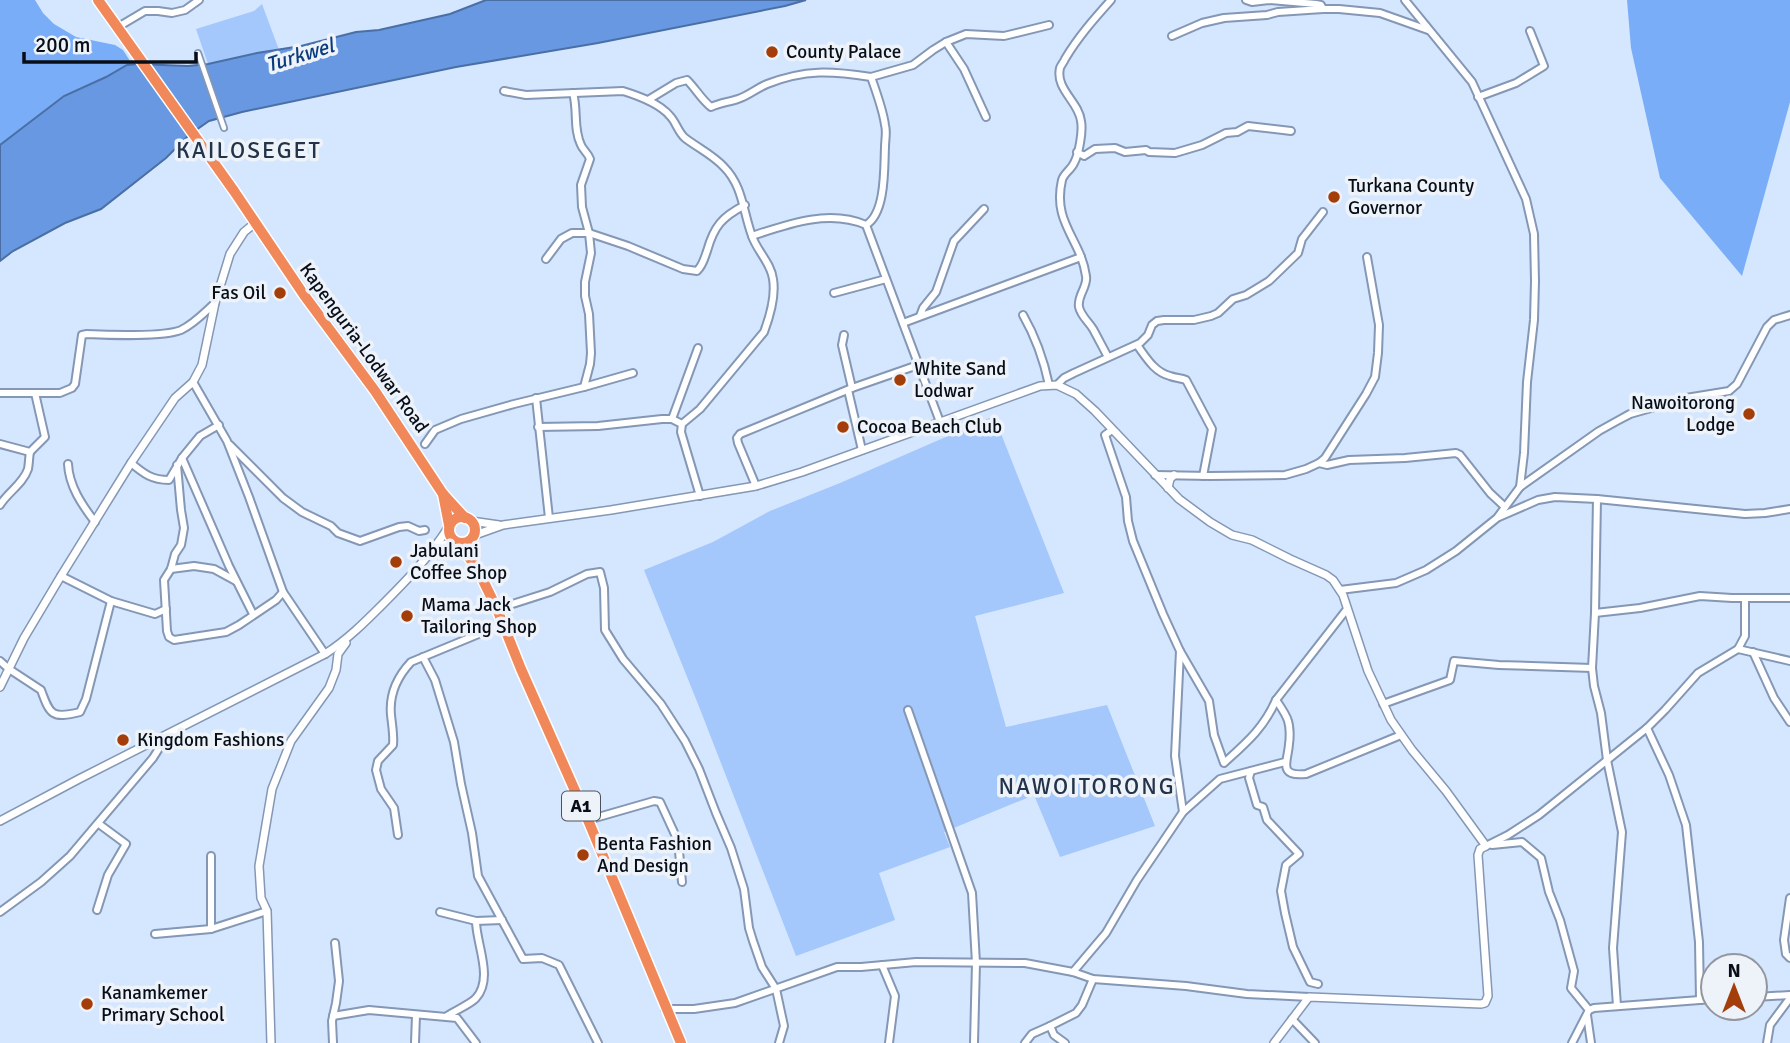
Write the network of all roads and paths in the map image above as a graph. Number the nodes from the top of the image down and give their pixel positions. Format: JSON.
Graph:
{"nodes":[{"id":1,"x":98,"y":0,"type":"edge"},
{"id":2,"x":199,"y":0,"type":"edge"},
{"id":3,"x":1111,"y":0,"type":"edge"},
{"id":4,"x":1246,"y":0,"type":"edge"},
{"id":5,"x":1405,"y":0,"type":"edge"},
{"id":6,"x":1323,"y":9,"type":"junction"},
{"id":7,"x":1049,"y":25,"type":"dead end"},
{"id":8,"x":118,"y":27,"type":"junction"},
{"id":9,"x":1430,"y":31,"type":"junction"},
{"id":10,"x":1530,"y":31,"type":"dead end"},
{"id":11,"x":1172,"y":36,"type":"dead end"},
{"id":12,"x":946,"y":42,"type":"junction"},
{"id":13,"x":198,"y":53,"type":"dead end"},
{"id":14,"x":871,"y":77,"type":"junction"},
{"id":15,"x":504,"y":91,"type":"dead end"},
{"id":16,"x":573,"y":93,"type":"junction"},
{"id":17,"x":1478,"y":97,"type":"junction"},
{"id":18,"x":648,"y":100,"type":"junction"},
{"id":19,"x":986,"y":117,"type":"dead end"},
{"id":20,"x":223,"y":128,"type":"dead end"},
{"id":21,"x":1291,"y":131,"type":"dead end"},
{"id":22,"x":1077,"y":152,"type":"junction"},
{"id":23,"x":745,"y":205,"type":"junction"},
{"id":24,"x":984,"y":209,"type":"dead end"},
{"id":25,"x":1323,"y":212,"type":"dead end"},
{"id":26,"x":255,"y":223,"type":"junction"},
{"id":27,"x":866,"y":225,"type":"junction"},
{"id":28,"x":589,"y":233,"type":"junction"},
{"id":29,"x":752,"y":236,"type":"junction"},
{"id":30,"x":1081,"y":257,"type":"junction"},
{"id":31,"x":1367,"y":257,"type":"dead end"},
{"id":32,"x":546,"y":259,"type":"dead end"},
{"id":33,"x":886,"y":279,"type":"junction"},
{"id":34,"x":834,"y":293,"type":"dead end"},
{"id":35,"x":215,"y":303,"type":"junction"},
{"id":36,"x":1023,"y":315,"type":"dead end"},
{"id":37,"x":920,"y":316,"type":"junction"},
{"id":38,"x":1790,"y":316,"type":"edge"},
{"id":39,"x":904,"y":323,"type":"junction"},
{"id":40,"x":845,"y":335,"type":"dead end"},
{"id":41,"x":1137,"y":345,"type":"junction"},
{"id":42,"x":698,"y":348,"type":"dead end"},
{"id":43,"x":1108,"y":357,"type":"junction"},
{"id":44,"x":918,"y":365,"type":"junction"},
{"id":45,"x":633,"y":373,"type":"dead end"},
{"id":46,"x":193,"y":382,"type":"junction"},
{"id":47,"x":1053,"y":385,"type":"junction"},
{"id":48,"x":584,"y":387,"type":"junction"},
{"id":49,"x":850,"y":389,"type":"junction"},
{"id":50,"x":0,"y":393,"type":"edge"},
{"id":51,"x":36,"y":393,"type":"junction"},
{"id":52,"x":536,"y":398,"type":"junction"},
{"id":53,"x":673,"y":419,"type":"junction"},
{"id":54,"x":940,"y":422,"type":"junction"},
{"id":55,"x":682,"y":424,"type":"junction"},
{"id":56,"x":219,"y":425,"type":"junction"},
{"id":57,"x":538,"y":427,"type":"junction"},
{"id":58,"x":1112,"y":430,"type":"junction"},
{"id":59,"x":227,"y":441,"type":"junction"},
{"id":60,"x":0,"y":444,"type":"edge"},
{"id":61,"x":425,"y":444,"type":"dead end"},
{"id":62,"x":862,"y":450,"type":"junction"},
{"id":63,"x":30,"y":452,"type":"junction"},
{"id":64,"x":181,"y":458,"type":"junction"},
{"id":65,"x":131,"y":463,"type":"junction"},
{"id":66,"x":1319,"y":463,"type":"junction"},
{"id":67,"x":68,"y":464,"type":"dead end"},
{"id":68,"x":177,"y":465,"type":"junction"},
{"id":69,"x":1155,"y":475,"type":"junction"},
{"id":70,"x":1174,"y":475,"type":"junction"},
{"id":71,"x":1203,"y":476,"type":"junction"},
{"id":72,"x":756,"y":486,"type":"junction"},
{"id":73,"x":1520,"y":487,"type":"junction"},
{"id":74,"x":1168,"y":488,"type":"junction"},
{"id":75,"x":443,"y":494,"type":"junction"},
{"id":76,"x":700,"y":496,"type":"junction"},
{"id":77,"x":1597,"y":499,"type":"junction"},
{"id":78,"x":0,"y":505,"type":"edge"},
{"id":79,"x":1505,"y":507,"type":"junction"},
{"id":80,"x":1790,"y":509,"type":"edge"},
{"id":81,"x":1497,"y":518,"type":"junction"},
{"id":82,"x":468,"y":519,"type":"junction"},
{"id":83,"x":549,"y":519,"type":"junction"},
{"id":84,"x":95,"y":522,"type":"junction"},
{"id":85,"x":503,"y":525,"type":"junction"},
{"id":86,"x":449,"y":527,"type":"junction"},
{"id":87,"x":425,"y":530,"type":"dead end"},
{"id":88,"x":474,"y":536,"type":"junction"},
{"id":89,"x":457,"y":542,"type":"junction"},
{"id":90,"x":435,"y":548,"type":"junction"},
{"id":91,"x":171,"y":569,"type":"junction"},
{"id":92,"x":478,"y":570,"type":"junction"},
{"id":93,"x":61,"y":576,"type":"junction"},
{"id":94,"x":236,"y":581,"type":"junction"},
{"id":95,"x":1340,"y":590,"type":"junction"},
{"id":96,"x":283,"y":592,"type":"junction"},
{"id":97,"x":1745,"y":598,"type":"junction"},
{"id":98,"x":1790,"y":598,"type":"edge"},
{"id":99,"x":111,"y":601,"type":"junction"},
{"id":100,"x":166,"y":609,"type":"junction"},
{"id":101,"x":497,"y":609,"type":"junction"},
{"id":102,"x":1347,"y":609,"type":"junction"},
{"id":103,"x":253,"y":614,"type":"junction"},
{"id":104,"x":1595,"y":614,"type":"junction"},
{"id":105,"x":503,"y":624,"type":"junction"},
{"id":106,"x":352,"y":635,"type":"junction"},
{"id":107,"x":1738,"y":649,"type":"junction"},
{"id":108,"x":1180,"y":651,"type":"junction"},
{"id":109,"x":1753,"y":653,"type":"junction"},
{"id":110,"x":325,"y":654,"type":"junction"},
{"id":111,"x":424,"y":657,"type":"junction"},
{"id":112,"x":0,"y":661,"type":"edge"},
{"id":113,"x":1790,"y":661,"type":"edge"},
{"id":114,"x":1592,"y":668,"type":"junction"},
{"id":115,"x":9,"y":669,"type":"junction"},
{"id":116,"x":0,"y":687,"type":"edge"},
{"id":117,"x":1276,"y":700,"type":"junction"},
{"id":118,"x":1383,"y":704,"type":"junction"},
{"id":119,"x":908,"y":710,"type":"dead end"},
{"id":120,"x":1790,"y":722,"type":"edge"},
{"id":121,"x":1647,"y":728,"type":"junction"},
{"id":122,"x":169,"y":734,"type":"junction"},
{"id":123,"x":1401,"y":735,"type":"junction"},
{"id":124,"x":1607,"y":760,"type":"junction"},
{"id":125,"x":1285,"y":762,"type":"junction"},
{"id":126,"x":1251,"y":771,"type":"junction"},
{"id":127,"x":1183,"y":812,"type":"junction"},
{"id":128,"x":588,"y":820,"type":"junction"},
{"id":129,"x":0,"y":821,"type":"edge"},
{"id":130,"x":99,"y":824,"type":"junction"},
{"id":131,"x":398,"y":835,"type":"dead end"},
{"id":132,"x":1486,"y":846,"type":"junction"},
{"id":133,"x":211,"y":856,"type":"dead end"},
{"id":134,"x":682,"y":882,"type":"dead end"},
{"id":135,"x":1790,"y":898,"type":"edge"},
{"id":136,"x":97,"y":910,"type":"dead end"},
{"id":137,"x":0,"y":912,"type":"edge"},
{"id":138,"x":267,"y":912,"type":"junction"},
{"id":139,"x":440,"y":912,"type":"dead end"},
{"id":140,"x":502,"y":920,"type":"junction"},
{"id":141,"x":476,"y":921,"type":"junction"},
{"id":142,"x":211,"y":929,"type":"junction"},
{"id":143,"x":155,"y":934,"type":"dead end"},
{"id":144,"x":335,"y":943,"type":"dead end"},
{"id":145,"x":1699,"y":952,"type":"edge"},
{"id":146,"x":1790,"y":958,"type":"edge"},
{"id":147,"x":976,"y":963,"type":"junction"},
{"id":148,"x":882,"y":965,"type":"junction"},
{"id":149,"x":1073,"y":972,"type":"junction"},
{"id":150,"x":1093,"y":979,"type":"junction"},
{"id":151,"x":1318,"y":984,"type":"dead end"},
{"id":152,"x":776,"y":989,"type":"junction"},
{"id":153,"x":1769,"y":996,"type":"edge"},
{"id":154,"x":1790,"y":996,"type":"edge"},
{"id":155,"x":1308,"y":997,"type":"junction"},
{"id":156,"x":1699,"y":1000,"type":"edge"},
{"id":157,"x":1617,"y":1006,"type":"junction"},
{"id":158,"x":665,"y":1009,"type":"junction"},
{"id":159,"x":1588,"y":1012,"type":"junction"},
{"id":160,"x":416,"y":1015,"type":"junction"},
{"id":161,"x":333,"y":1016,"type":"junction"},
{"id":162,"x":445,"y":1017,"type":"junction"},
{"id":163,"x":1292,"y":1019,"type":"junction"},
{"id":164,"x":1049,"y":1026,"type":"junction"},
{"id":165,"x":271,"y":1043,"type":"edge"},
{"id":166,"x":333,"y":1043,"type":"edge"},
{"id":167,"x":415,"y":1043,"type":"edge"},
{"id":168,"x":476,"y":1043,"type":"edge"},
{"id":169,"x":598,"y":1043,"type":"edge"},
{"id":170,"x":681,"y":1043,"type":"edge"},
{"id":171,"x":779,"y":1043,"type":"edge"},
{"id":172,"x":889,"y":1043,"type":"edge"},
{"id":173,"x":974,"y":1043,"type":"edge"},
{"id":174,"x":1025,"y":1043,"type":"edge"},
{"id":175,"x":1065,"y":1043,"type":"edge"},
{"id":176,"x":1274,"y":1043,"type":"edge"},
{"id":177,"x":1315,"y":1043,"type":"edge"},
{"id":178,"x":1572,"y":1043,"type":"edge"},
{"id":179,"x":1591,"y":1043,"type":"edge"},
{"id":180,"x":1767,"y":1043,"type":"edge"}],
"edges":[{"from":1,"to":8,"type":"highway","name":"Kapenguria-Lodwar Road"},
{"from":2,"to":8,"type":"street"},
{"from":3,"to":22,"type":"street"},
{"from":4,"to":6,"type":"street"},
{"from":5,"to":9,"type":"street"},
{"from":6,"to":9,"type":"street"},
{"from":6,"to":11,"type":"street"},
{"from":7,"to":12,"type":"street"},
{"from":8,"to":26,"type":"highway","name":"Kapenguria-Lodwar Road"},
{"from":9,"to":17,"type":"street"},
{"from":10,"to":17,"type":"street"},
{"from":12,"to":14,"type":"street"},
{"from":12,"to":19,"type":"street"},
{"from":13,"to":20,"type":"street"},
{"from":14,"to":18,"type":"street"},
{"from":14,"to":27,"type":"street"},
{"from":15,"to":16,"type":"street"},
{"from":16,"to":18,"type":"street"},
{"from":16,"to":28,"type":"street"},
{"from":17,"to":73,"type":"street"},
{"from":18,"to":23,"type":"street"},
{"from":21,"to":22,"type":"street"},
{"from":22,"to":30,"type":"street"},
{"from":23,"to":28,"type":"street"},
{"from":23,"to":29,"type":"street"},
{"from":24,"to":37,"type":"street"},
{"from":25,"to":41,"type":"street"},
{"from":26,"to":35,"type":"street"},
{"from":26,"to":75,"type":"highway","name":"Kapenguria-Lodwar Road"},
{"from":27,"to":29,"type":"street"},
{"from":27,"to":33,"type":"street"},
{"from":28,"to":32,"type":"street"},
{"from":28,"to":48,"type":"street"},
{"from":29,"to":55,"type":"street"},
{"from":30,"to":37,"type":"street"},
{"from":30,"to":43,"type":"street"},
{"from":31,"to":66,"type":"street"},
{"from":33,"to":34,"type":"street"},
{"from":33,"to":39,"type":"street"},
{"from":35,"to":46,"type":"street"},
{"from":35,"to":51,"type":"street"},
{"from":36,"to":47,"type":"street"},
{"from":37,"to":39,"type":"street"},
{"from":38,"to":73,"type":"street"},
{"from":39,"to":44,"type":"street"},
{"from":40,"to":49,"type":"street"},
{"from":41,"to":43,"type":"street"},
{"from":41,"to":71,"type":"street"},
{"from":42,"to":53,"type":"street"},
{"from":43,"to":47,"type":"street"},
{"from":44,"to":49,"type":"street"},
{"from":44,"to":54,"type":"street"},
{"from":45,"to":48,"type":"street"},
{"from":46,"to":56,"type":"street"},
{"from":46,"to":65,"type":"street"},
{"from":47,"to":54,"type":"street"},
{"from":47,"to":58,"type":"street"},
{"from":48,"to":52,"type":"street"},
{"from":49,"to":62,"type":"street"},
{"from":49,"to":72,"type":"street"},
{"from":50,"to":51,"type":"street"},
{"from":51,"to":63,"type":"street"},
{"from":52,"to":57,"type":"street"},
{"from":52,"to":61,"type":"street"},
{"from":53,"to":55,"type":"street"},
{"from":53,"to":57,"type":"street"},
{"from":54,"to":62,"type":"street"},
{"from":55,"to":76,"type":"street"},
{"from":56,"to":59,"type":"street"},
{"from":56,"to":64,"type":"street"},
{"from":57,"to":83,"type":"street"},
{"from":58,"to":69,"type":"street"},
{"from":58,"to":108,"type":"street"},
{"from":59,"to":87,"type":"street"},
{"from":59,"to":96,"type":"street"},
{"from":60,"to":63,"type":"street"},
{"from":62,"to":72,"type":"street"},
{"from":63,"to":78,"type":"street"},
{"from":64,"to":68,"type":"street"},
{"from":64,"to":94,"type":"street"},
{"from":65,"to":68,"type":"street"},
{"from":65,"to":84,"type":"street"},
{"from":66,"to":71,"type":"street"},
{"from":66,"to":79,"type":"street"},
{"from":67,"to":84,"type":"street"},
{"from":68,"to":91,"type":"street"},
{"from":69,"to":70,"type":"street"},
{"from":69,"to":74,"type":"street"},
{"from":70,"to":71,"type":"street"},
{"from":70,"to":74,"type":"street"},
{"from":72,"to":76,"type":"street"},
{"from":73,"to":79,"type":"street"},
{"from":74,"to":95,"type":"street"},
{"from":75,"to":82,"type":"highway","name":"Kapenguria-Lodwar Road"},
{"from":75,"to":86,"type":"highway","name":"Kapenguria-Lodwar Road"},
{"from":76,"to":83,"type":"street"},
{"from":77,"to":80,"type":"street"},
{"from":77,"to":81,"type":"street"},
{"from":77,"to":104,"type":"street"},
{"from":79,"to":81,"type":"street"},
{"from":81,"to":95,"type":"street"},
{"from":82,"to":85,"type":"street"},
{"from":82,"to":86,"type":"highway"},
{"from":82,"to":88,"type":"highway"},
{"from":83,"to":85,"type":"street"},
{"from":84,"to":93,"type":"street"},
{"from":85,"to":88,"type":"street"},
{"from":86,"to":89,"type":"highway"},
{"from":86,"to":90,"type":"street"},
{"from":88,"to":89,"type":"highway"},
{"from":88,"to":92,"type":"highway","number":"A1"},
{"from":89,"to":90,"type":"street"},
{"from":89,"to":92,"type":"highway","number":"A1"},
{"from":90,"to":106,"type":"street"},
{"from":91,"to":94,"type":"street"},
{"from":91,"to":100,"type":"street"},
{"from":92,"to":101,"type":"highway","number":"A1"},
{"from":93,"to":99,"type":"street"},
{"from":93,"to":115,"type":"street"},
{"from":94,"to":103,"type":"street"},
{"from":95,"to":102,"type":"street"},
{"from":96,"to":103,"type":"street"},
{"from":96,"to":110,"type":"street"},
{"from":97,"to":98,"type":"street"},
{"from":97,"to":104,"type":"street"},
{"from":97,"to":107,"type":"street"},
{"from":99,"to":100,"type":"street"},
{"from":99,"to":115,"type":"street"},
{"from":100,"to":103,"type":"street"},
{"from":101,"to":105,"type":"highway","number":"A1"},
{"from":101,"to":152,"type":"street"},
{"from":102,"to":117,"type":"street"},
{"from":102,"to":118,"type":"street"},
{"from":104,"to":114,"type":"street"},
{"from":105,"to":111,"type":"street"},
{"from":105,"to":128,"type":"highway","number":"A1"},
{"from":106,"to":110,"type":"street"},
{"from":106,"to":138,"type":"street"},
{"from":107,"to":109,"type":"street"},
{"from":107,"to":121,"type":"street"},
{"from":108,"to":117,"type":"street"},
{"from":108,"to":127,"type":"street"},
{"from":109,"to":113,"type":"street"},
{"from":109,"to":120,"type":"street"},
{"from":110,"to":122,"type":"street"},
{"from":111,"to":131,"type":"street"},
{"from":111,"to":140,"type":"street"},
{"from":112,"to":115,"type":"street"},
{"from":114,"to":118,"type":"street"},
{"from":114,"to":124,"type":"street"},
{"from":115,"to":116,"type":"street"},
{"from":117,"to":125,"type":"street"},
{"from":118,"to":123,"type":"street"},
{"from":119,"to":147,"type":"street"},
{"from":121,"to":124,"type":"street"},
{"from":121,"to":145,"type":"street"},
{"from":122,"to":129,"type":"street"},
{"from":122,"to":130,"type":"street"},
{"from":123,"to":125,"type":"street"},
{"from":123,"to":132,"type":"street"},
{"from":124,"to":132,"type":"street"},
{"from":124,"to":157,"type":"street"},
{"from":125,"to":126,"type":"street"},
{"from":126,"to":127,"type":"street"},
{"from":126,"to":151,"type":"street"},
{"from":127,"to":149,"type":"street"},
{"from":128,"to":134,"type":"street"},
{"from":128,"to":158,"type":"highway","number":"A1"},
{"from":130,"to":136,"type":"street"},
{"from":130,"to":137,"type":"street"},
{"from":132,"to":155,"type":"street"},
{"from":132,"to":159,"type":"street"},
{"from":133,"to":142,"type":"street"},
{"from":135,"to":146,"type":"street"},
{"from":138,"to":142,"type":"street"},
{"from":138,"to":165,"type":"street"},
{"from":139,"to":141,"type":"street"},
{"from":140,"to":141,"type":"street"},
{"from":140,"to":169,"type":"street"},
{"from":141,"to":162,"type":"street"},
{"from":142,"to":143,"type":"street"},
{"from":144,"to":161,"type":"street"},
{"from":147,"to":148,"type":"street"},
{"from":147,"to":149,"type":"street"},
{"from":147,"to":173,"type":"street"},
{"from":148,"to":152,"type":"street"},
{"from":148,"to":172,"type":"street"},
{"from":149,"to":150,"type":"street"},
{"from":150,"to":155,"type":"street"},
{"from":150,"to":164,"type":"street"},
{"from":152,"to":158,"type":"street"},
{"from":152,"to":171,"type":"street"},
{"from":153,"to":154,"type":"street"},
{"from":154,"to":180,"type":"street"},
{"from":155,"to":163,"type":"street"},
{"from":156,"to":157,"type":"street"},
{"from":157,"to":159,"type":"street"},
{"from":158,"to":170,"type":"highway","number":"A1"},
{"from":159,"to":178,"type":"street"},
{"from":159,"to":179,"type":"street"},
{"from":160,"to":161,"type":"street"},
{"from":160,"to":162,"type":"street"},
{"from":160,"to":167,"type":"street"},
{"from":161,"to":166,"type":"street"},
{"from":162,"to":168,"type":"street"},
{"from":163,"to":176,"type":"street"},
{"from":163,"to":177,"type":"street"},
{"from":164,"to":174,"type":"street"},
{"from":164,"to":175,"type":"street"}]}
